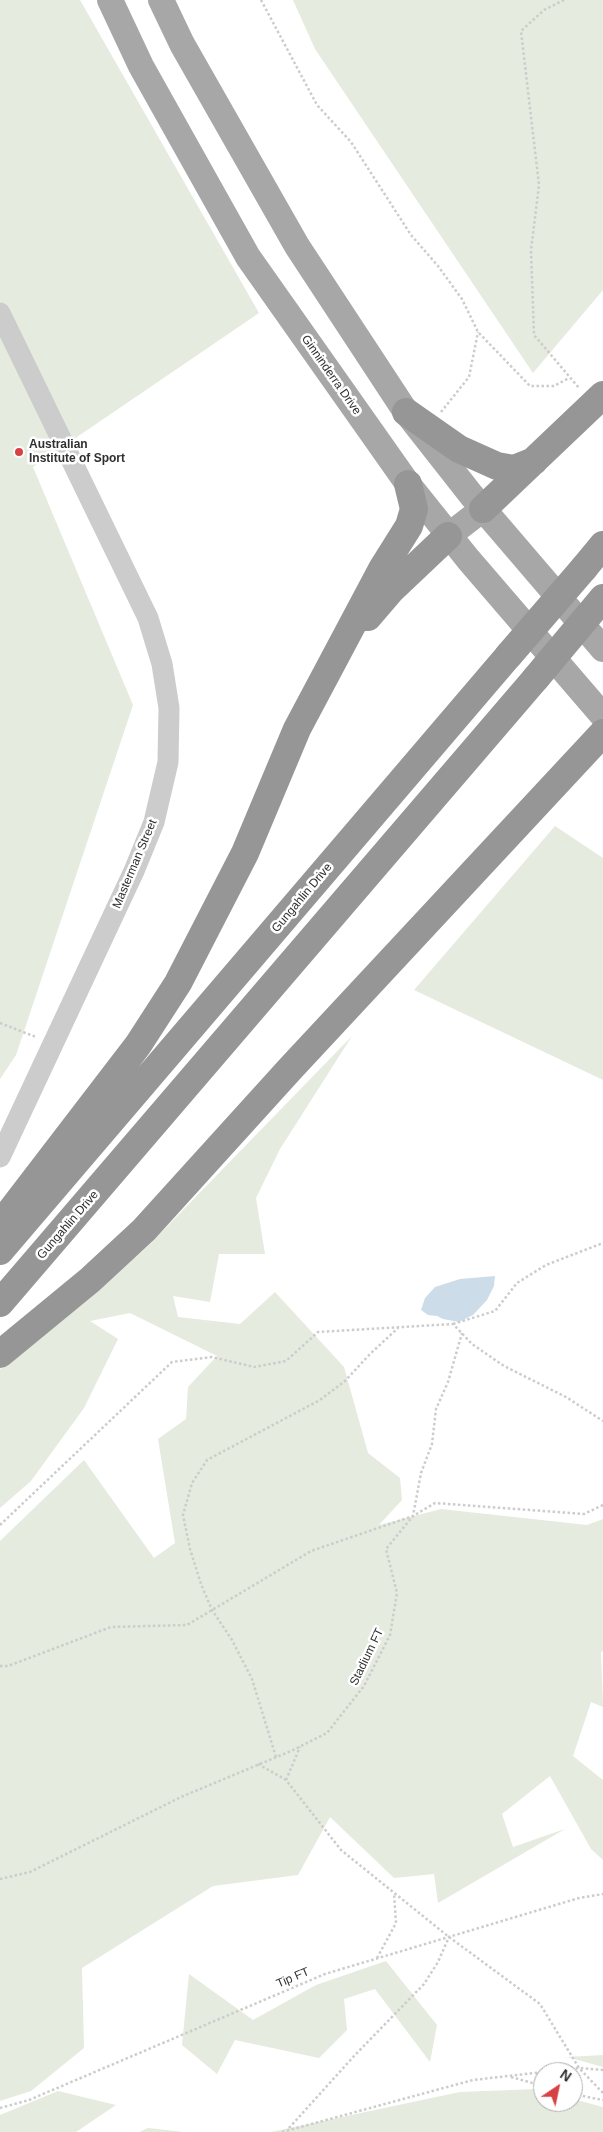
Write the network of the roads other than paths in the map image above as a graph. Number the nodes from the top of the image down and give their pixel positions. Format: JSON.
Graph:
{"nodes":[{"id":1,"x":110,"y":0,"type":"edge"},
{"id":2,"x":161,"y":0,"type":"edge"},
{"id":3,"x":0,"y":314,"type":"edge"},
{"id":4,"x":598,"y":399,"type":"edge"},
{"id":5,"x":406,"y":412,"type":"junction"},
{"id":6,"x":534,"y":461,"type":"junction"},
{"id":7,"x":408,"y":484,"type":"junction"},
{"id":8,"x":483,"y":509,"type":"junction"},
{"id":9,"x":448,"y":536,"type":"junction"},
{"id":10,"x":603,"y":545,"type":"edge"},
{"id":11,"x":603,"y":598,"type":"edge"},
{"id":12,"x":603,"y":649,"type":"edge"},
{"id":13,"x":335,"y":656,"type":"junction"},
{"id":14,"x":603,"y":716,"type":"edge"},
{"id":15,"x":603,"y":733,"type":"edge"},
{"id":16,"x":603,"y":766,"type":"edge"},
{"id":17,"x":566,"y":773,"type":"junction"},
{"id":18,"x":0,"y":1157,"type":"edge"},
{"id":19,"x":0,"y":1225,"type":"edge"},
{"id":20,"x":0,"y":1251,"type":"edge"},
{"id":21,"x":0,"y":1303,"type":"edge"},
{"id":22,"x":0,"y":1354,"type":"edge"}],
"edges":[{"from":1,"to":7,"type":"main road","name":"Ginninderra Drive"},
{"from":2,"to":5,"type":"main road"},
{"from":3,"to":18,"type":"street","name":"Masterman Street"},
{"from":4,"to":6,"type":"highway"},
{"from":5,"to":6,"type":"highway"},
{"from":5,"to":8,"type":"main road"},
{"from":6,"to":8,"type":"highway"},
{"from":7,"to":9,"type":"main road","name":"Ginninderra Drive"},
{"from":7,"to":13,"type":"highway"},
{"from":8,"to":9,"type":"main road"},
{"from":8,"to":12,"type":"main road"},
{"from":9,"to":13,"type":"highway"},
{"from":9,"to":14,"type":"main road","name":"Ginninderra Drive"},
{"from":10,"to":20,"type":"highway","name":"Gungahlin Drive","bridge":true},
{"from":11,"to":21,"type":"highway","name":"Gungahlin Drive","bridge":true},
{"from":13,"to":19,"type":"highway"},
{"from":15,"to":17,"type":"highway"},
{"from":16,"to":17,"type":"highway"},
{"from":17,"to":22,"type":"highway"}]}
